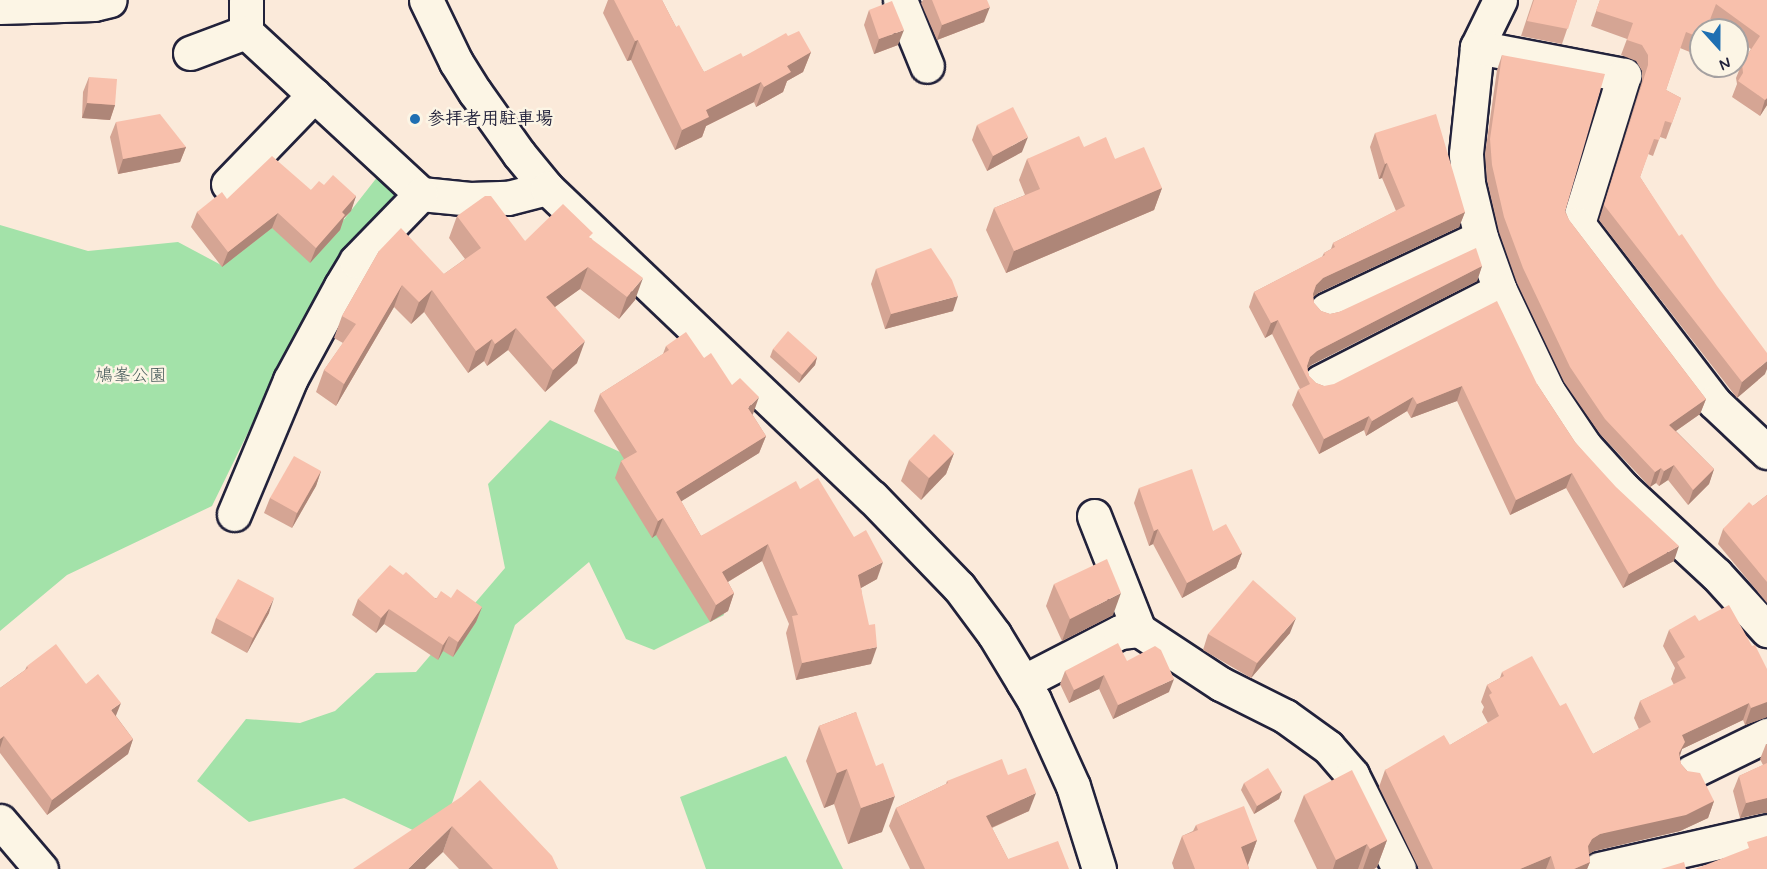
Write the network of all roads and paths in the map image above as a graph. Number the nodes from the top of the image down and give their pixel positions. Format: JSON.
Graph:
{"nodes":[{"id":1,"x":110,"y":0,"type":"edge"},
{"id":2,"x":246,"y":0,"type":"edge"},
{"id":3,"x":900,"y":0,"type":"edge"},
{"id":4,"x":1500,"y":0,"type":"edge"},
{"id":5,"x":438,"y":5,"type":"edge"},
{"id":6,"x":0,"y":7,"type":"edge"},
{"id":7,"x":246,"y":32,"type":"junction"},
{"id":8,"x":1477,"y":47,"type":"junction"},
{"id":9,"x":190,"y":54,"type":"dead end"},
{"id":10,"x":927,"y":66,"type":"dead end"},
{"id":11,"x":314,"y":95,"type":"junction"},
{"id":12,"x":228,"y":184,"type":"dead end"},
{"id":13,"x":547,"y":188,"type":"junction"},
{"id":14,"x":421,"y":194,"type":"junction"},
{"id":15,"x":1481,"y":237,"type":"junction"},
{"id":16,"x":1500,"y":290,"type":"junction"},
{"id":17,"x":1326,"y":310,"type":"edge"},
{"id":18,"x":1320,"y":382,"type":"edge"},
{"id":19,"x":1767,"y":452,"type":"edge"},
{"id":20,"x":234,"y":514,"type":"dead end"},
{"id":21,"x":1094,"y":516,"type":"dead end"},
{"id":22,"x":1765,"y":624,"type":"edge"},
{"id":23,"x":1139,"y":630,"type":"junction"},
{"id":24,"x":1023,"y":682,"type":"junction"},
{"id":25,"x":1767,"y":735,"type":"edge"},
{"id":26,"x":1691,"y":772,"type":"edge"},
{"id":27,"x":0,"y":820,"type":"edge"},
{"id":28,"x":1767,"y":831,"type":"edge"},
{"id":29,"x":40,"y":869,"type":"edge"},
{"id":30,"x":1100,"y":869,"type":"edge"},
{"id":31,"x":1399,"y":869,"type":"edge"},
{"id":32,"x":1599,"y":869,"type":"edge"}],
"edges":[{"from":1,"to":6,"type":"street"},
{"from":2,"to":7,"type":"street"},
{"from":3,"to":10,"type":"street"},
{"from":4,"to":8,"type":"street"},
{"from":5,"to":13,"type":"street"},
{"from":7,"to":9,"type":"street"},
{"from":7,"to":11,"type":"street"},
{"from":8,"to":15,"type":"street"},
{"from":8,"to":19,"type":"street"},
{"from":11,"to":12,"type":"street"},
{"from":11,"to":14,"type":"street"},
{"from":13,"to":14,"type":"street"},
{"from":13,"to":24,"type":"street"},
{"from":14,"to":20,"type":"street"},
{"from":15,"to":16,"type":"street"},
{"from":15,"to":17,"type":"street"},
{"from":16,"to":18,"type":"street"},
{"from":16,"to":22,"type":"street"},
{"from":21,"to":23,"type":"street"},
{"from":23,"to":24,"type":"street"},
{"from":23,"to":31,"type":"street"},
{"from":24,"to":30,"type":"street"},
{"from":25,"to":26,"type":"street"},
{"from":27,"to":29,"type":"street"},
{"from":28,"to":32,"type":"street"}]}
